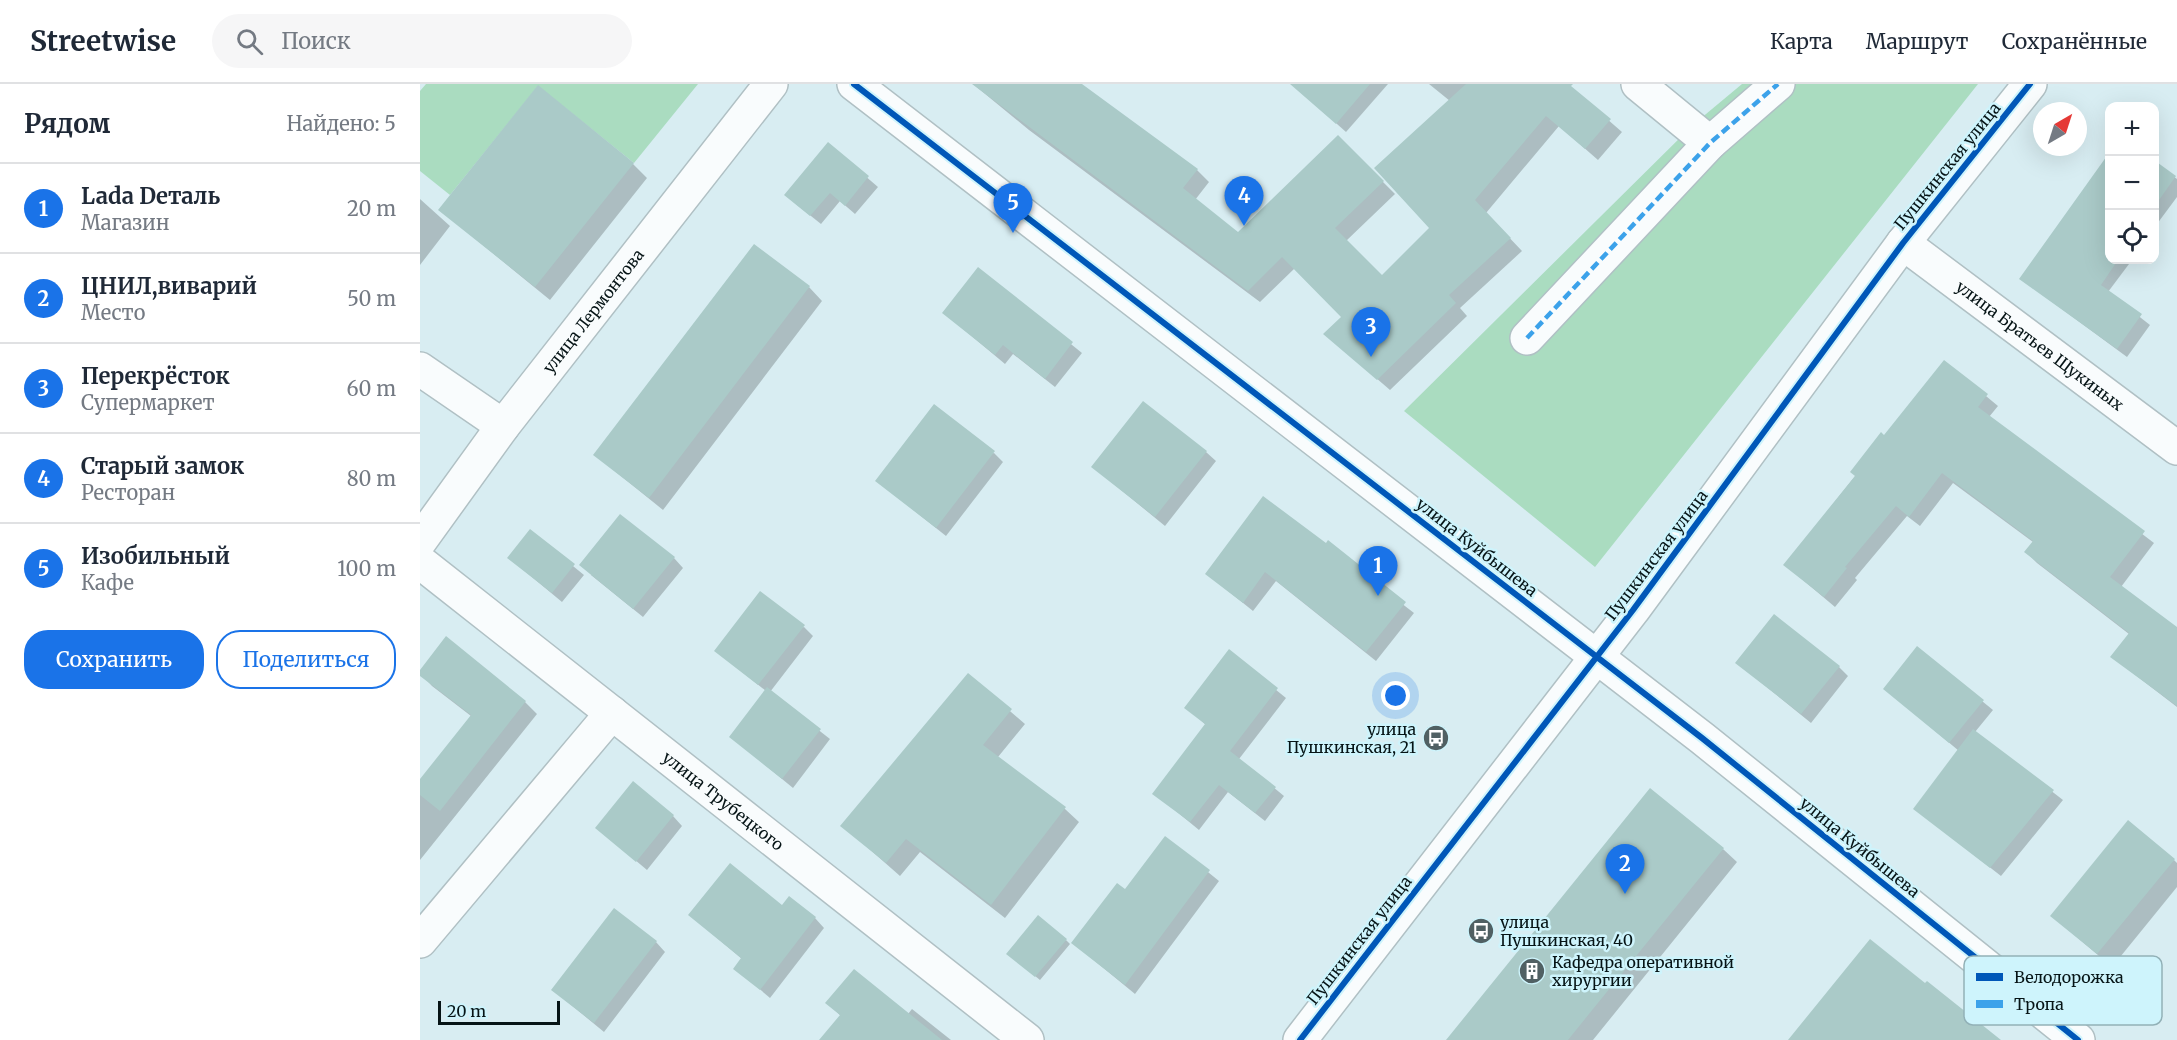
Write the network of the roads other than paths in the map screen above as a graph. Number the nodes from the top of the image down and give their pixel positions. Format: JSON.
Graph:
{"nodes":[{"id":1,"x":771,"y":84,"type":"edge"},
{"id":2,"x":854,"y":84,"type":"edge"},
{"id":3,"x":1638,"y":84,"type":"edge"},
{"id":4,"x":1778,"y":84,"type":"edge"},
{"id":5,"x":2030,"y":84,"type":"edge"},
{"id":6,"x":1710,"y":143,"type":"junction"},
{"id":7,"x":1903,"y":243,"type":"junction"},
{"id":8,"x":1527,"y":338,"type":"dead end"},
{"id":9,"x":420,"y":369,"type":"edge"},
{"id":10,"x":502,"y":426,"type":"junction"},
{"id":11,"x":2177,"y":448,"type":"edge"},
{"id":12,"x":420,"y":541,"type":"edge"},
{"id":13,"x":420,"y":562,"type":"edge"},
{"id":14,"x":1596,"y":656,"type":"junction"},
{"id":15,"x":612,"y":713,"type":"junction"},
{"id":16,"x":420,"y":941,"type":"edge"},
{"id":17,"x":1973,"y":956,"type":"edge"},
{"id":18,"x":2059,"y":1025,"type":"edge"},
{"id":19,"x":1027,"y":1040,"type":"edge"},
{"id":20,"x":1300,"y":1040,"type":"edge"},
{"id":21,"x":2078,"y":1040,"type":"edge"}],
"edges":[{"from":1,"to":10,"type":"street","name":"улица Лермонтова"},
{"from":2,"to":14,"type":"street","name":"улица Куйбышева"},
{"from":3,"to":6,"type":"street"},
{"from":4,"to":6,"type":"street"},
{"from":5,"to":7,"type":"street","name":"Пушкинская улица"},
{"from":6,"to":8,"type":"street"},
{"from":7,"to":11,"type":"street","name":"улица Братьев Щукиных"},
{"from":7,"to":14,"type":"street","name":"Пушкинская улица"},
{"from":9,"to":10,"type":"street"},
{"from":10,"to":12,"type":"street","name":"улица Лермонтова"},
{"from":13,"to":15,"type":"street","name":"улица Трубецкого"},
{"from":14,"to":17,"type":"street","name":"улица Куйбышева"},
{"from":14,"to":20,"type":"street","name":"Пушкинская улица"},
{"from":15,"to":16,"type":"street"},
{"from":15,"to":19,"type":"street","name":"улица Трубецкого"},
{"from":18,"to":21,"type":"street","name":"улица Куйбышева"}]}
